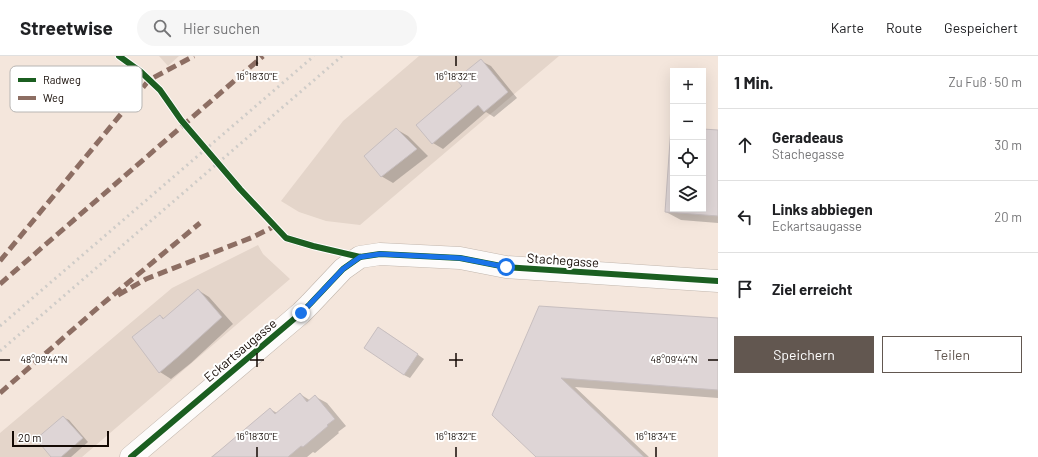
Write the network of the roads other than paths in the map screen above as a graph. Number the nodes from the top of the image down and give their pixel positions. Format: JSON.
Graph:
{"nodes":[{"id":1,"x":360,"y":257,"type":"joint"},
{"id":2,"x":718,"y":281,"type":"edge"},
{"id":3,"x":131,"y":457,"type":"edge"}],
"edges":[{"from":1,"to":2,"type":"street","name":"Stachegasse"},
{"from":1,"to":3,"type":"street","name":"Eckartsaugasse"}]}
